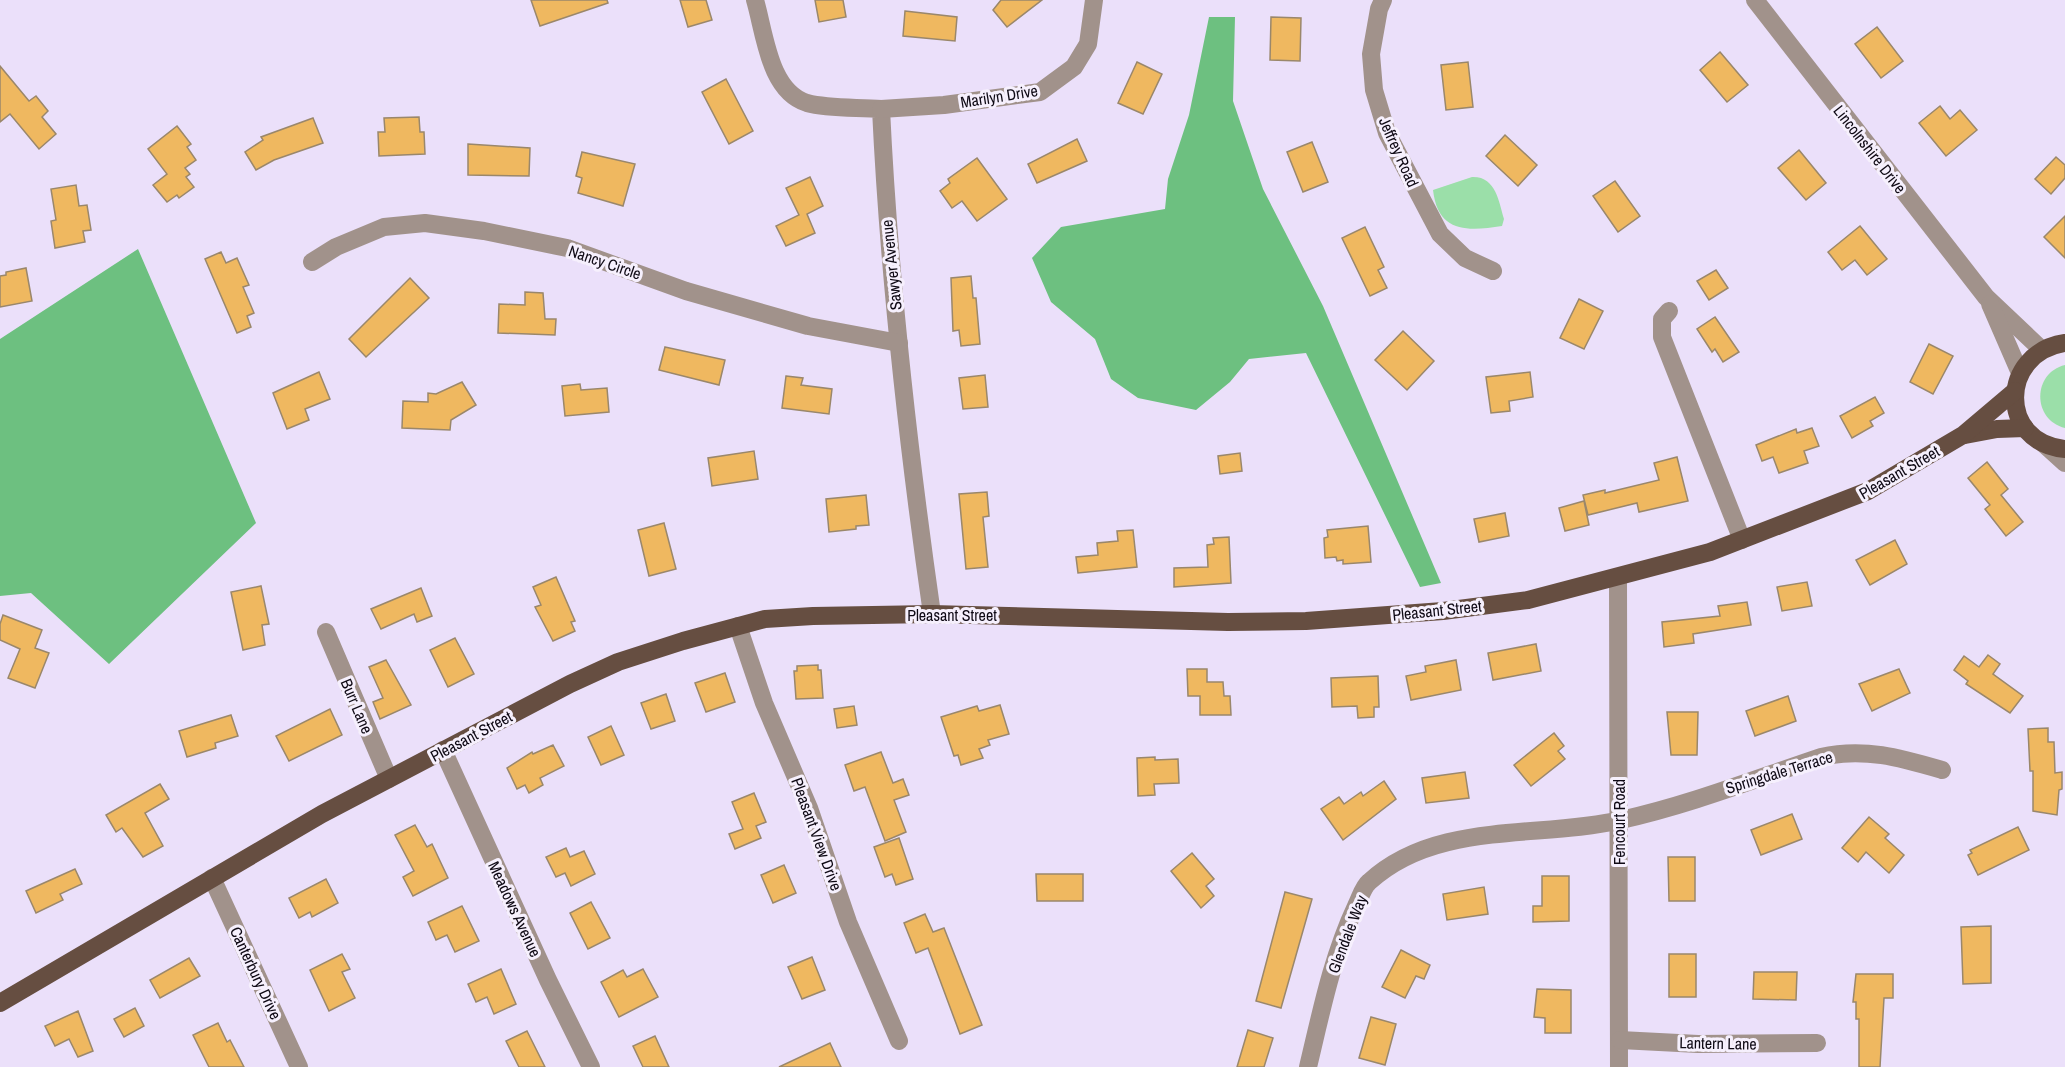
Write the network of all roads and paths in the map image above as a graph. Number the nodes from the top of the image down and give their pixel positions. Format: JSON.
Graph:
{"nodes":[{"id":1,"x":755,"y":0,"type":"edge"},
{"id":2,"x":1094,"y":0,"type":"edge"},
{"id":3,"x":1383,"y":0,"type":"edge"},
{"id":4,"x":1755,"y":0,"type":"edge"},
{"id":5,"x":881,"y":109,"type":"junction"},
{"id":6,"x":312,"y":262,"type":"dead end"},
{"id":7,"x":1493,"y":271,"type":"dead end"},
{"id":8,"x":1986,"y":297,"type":"junction"},
{"id":9,"x":1669,"y":311,"type":"dead end"},
{"id":10,"x":899,"y":343,"type":"junction"},
{"id":11,"x":2065,"y":343,"type":"edge"},
{"id":12,"x":2042,"y":350,"type":"junction"},
{"id":13,"x":2020,"y":373,"type":"junction"},
{"id":14,"x":2015,"y":391,"type":"junction"},
{"id":15,"x":2025,"y":428,"type":"junction"},
{"id":16,"x":1963,"y":435,"type":"junction"},
{"id":17,"x":2044,"y":444,"type":"junction"},
{"id":18,"x":2065,"y":449,"type":"edge"},
{"id":19,"x":2065,"y":463,"type":"edge"},
{"id":20,"x":1742,"y":540,"type":"junction"},
{"id":21,"x":1618,"y":578,"type":"junction"},
{"id":22,"x":932,"y":614,"type":"junction"},
{"id":23,"x":738,"y":626,"type":"junction"},
{"id":24,"x":326,"y":632,"type":"dead end"},
{"id":25,"x":442,"y":750,"type":"junction"},
{"id":26,"x":1942,"y":770,"type":"dead end"},
{"id":27,"x":389,"y":779,"type":"junction"},
{"id":28,"x":1618,"y":821,"type":"junction"},
{"id":29,"x":212,"y":878,"type":"junction"},
{"id":30,"x":0,"y":1003,"type":"edge"},
{"id":31,"x":1620,"y":1040,"type":"junction"},
{"id":32,"x":899,"y":1041,"type":"dead end"},
{"id":33,"x":1817,"y":1043,"type":"dead end"},
{"id":34,"x":299,"y":1067,"type":"edge"},
{"id":35,"x":591,"y":1067,"type":"edge"},
{"id":36,"x":1308,"y":1067,"type":"edge"},
{"id":37,"x":1619,"y":1067,"type":"edge"}],
"edges":[{"from":1,"to":5,"type":"street"},
{"from":2,"to":5,"type":"street","name":"Marilyn Drive"},
{"from":3,"to":7,"type":"street","name":"Jeffrey Road"},
{"from":4,"to":8,"type":"street","name":"Lincolnshire Drive"},
{"from":5,"to":10,"type":"street","name":"Sawyer Avenue"},
{"from":6,"to":10,"type":"street","name":"Nancy Circle"},
{"from":8,"to":12,"type":"street","name":"Lincolnshire Drive"},
{"from":8,"to":13,"type":"street","name":"Lincolnshire Drive"},
{"from":9,"to":20,"type":"street"},
{"from":10,"to":22,"type":"street","name":"Sawyer Avenue"},
{"from":11,"to":12,"type":"main road"},
{"from":12,"to":13,"type":"main road"},
{"from":13,"to":14,"type":"main road"},
{"from":14,"to":15,"type":"main road"},
{"from":14,"to":16,"type":"main road","name":"Pleasant Street"},
{"from":15,"to":16,"type":"main road","name":"Pleasant Street"},
{"from":15,"to":17,"type":"main road"},
{"from":16,"to":20,"type":"main road","name":"Pleasant Street"},
{"from":17,"to":18,"type":"main road"},
{"from":17,"to":19,"type":"street"},
{"from":20,"to":21,"type":"main road","name":"Pleasant Street"},
{"from":21,"to":22,"type":"main road","name":"Pleasant Street"},
{"from":21,"to":28,"type":"street","name":"Fencourt Road"},
{"from":22,"to":23,"type":"main road","name":"Pleasant Street"},
{"from":23,"to":25,"type":"main road","name":"Pleasant Street"},
{"from":23,"to":32,"type":"street","name":"Pleasant View Drive"},
{"from":24,"to":27,"type":"street","name":"Burr Lane"},
{"from":25,"to":27,"type":"main road","name":"Pleasant Street"},
{"from":25,"to":35,"type":"street","name":"Meadows Avenue"},
{"from":26,"to":28,"type":"street","name":"Springdale Terrace"},
{"from":27,"to":29,"type":"main road","name":"Pleasant Street"},
{"from":28,"to":31,"type":"street","name":"Fencourt Road"},
{"from":28,"to":36,"type":"street","name":"Glendale Way"},
{"from":29,"to":30,"type":"main road","name":"Pleasant Street"},
{"from":29,"to":34,"type":"street","name":"Canterbury Drive"},
{"from":31,"to":33,"type":"street","name":"Lantern Lane"},
{"from":31,"to":37,"type":"street","name":"Fencourt Road"}]}
